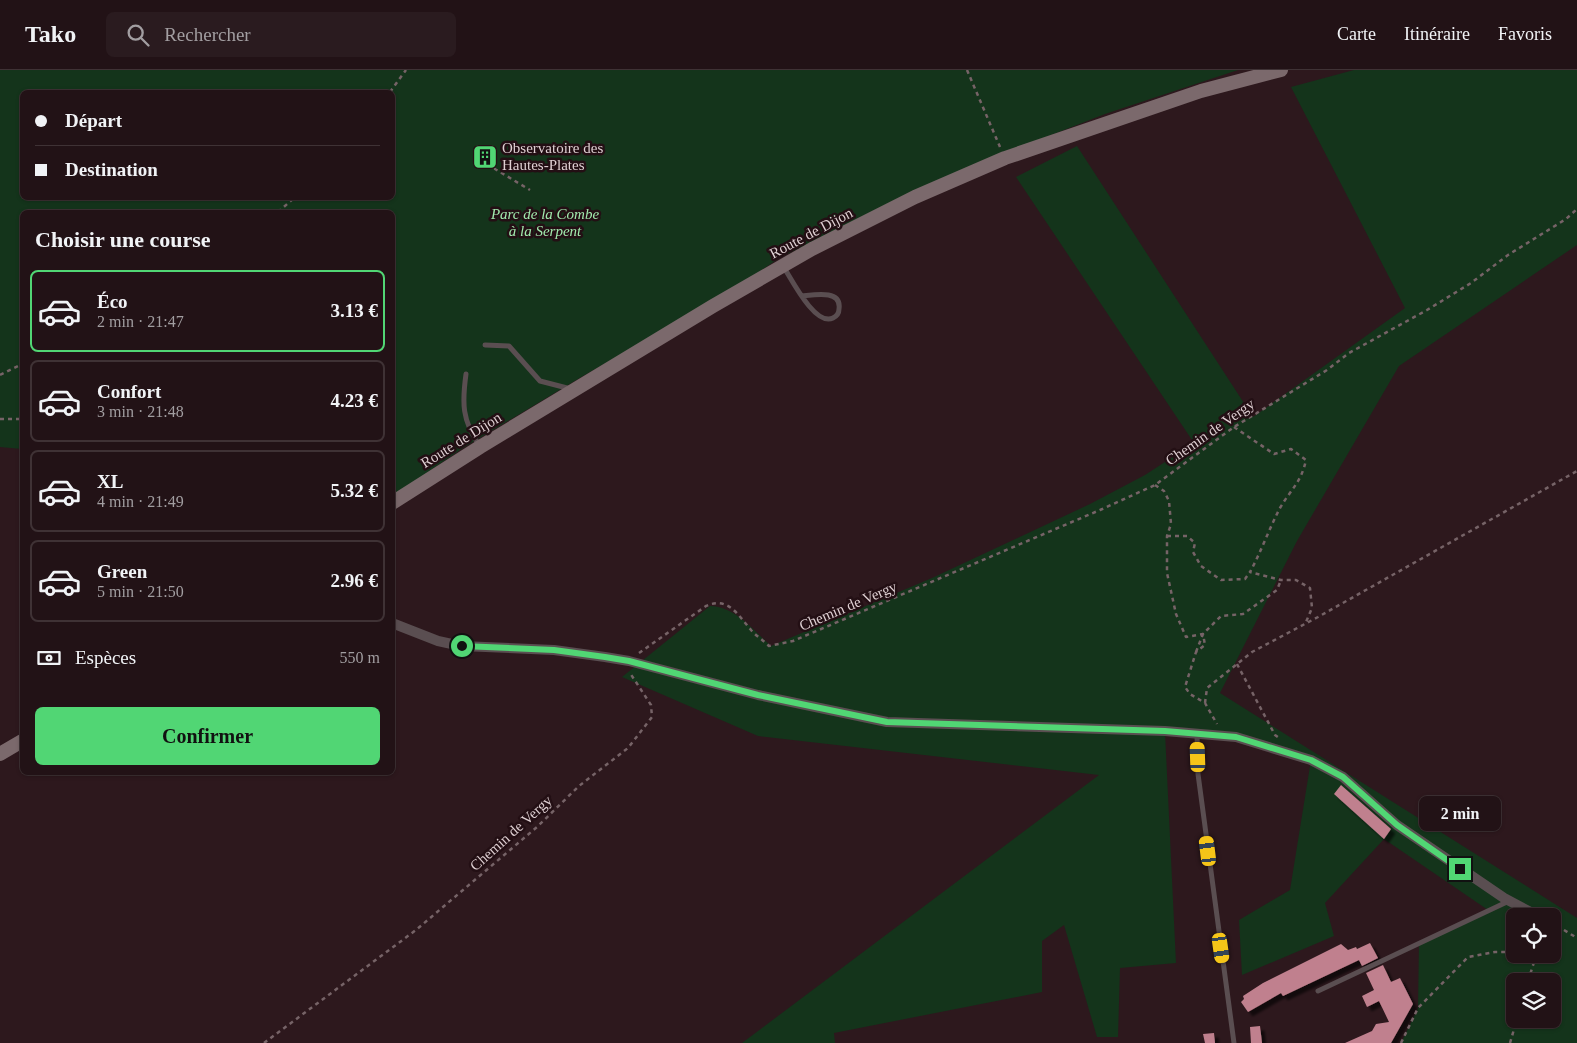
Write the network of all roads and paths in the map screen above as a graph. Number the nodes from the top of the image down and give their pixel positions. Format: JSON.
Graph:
{"nodes":[{"id":1,"x":406,"y":70,"type":"edge"},
{"id":2,"x":967,"y":70,"type":"edge"},
{"id":3,"x":1281,"y":70,"type":"edge"},
{"id":4,"x":391,"y":90,"type":"edge"},
{"id":5,"x":493,"y":152,"type":"dead end"},
{"id":6,"x":1005,"y":158,"type":"junction"},
{"id":7,"x":530,"y":190,"type":"dead end"},
{"id":8,"x":292,"y":200,"type":"edge"},
{"id":9,"x":1577,"y":209,"type":"edge"},
{"id":10,"x":280,"y":210,"type":"edge"},
{"id":11,"x":782,"y":266,"type":"junction"},
{"id":12,"x":802,"y":296,"type":"junction"},
{"id":13,"x":485,"y":345,"type":"dead end"},
{"id":14,"x":20,"y":365,"type":"edge"},
{"id":15,"x":466,"y":374,"type":"dead end"},
{"id":16,"x":0,"y":375,"type":"edge"},
{"id":17,"x":574,"y":390,"type":"junction"},
{"id":18,"x":0,"y":419,"type":"edge"},
{"id":19,"x":20,"y":419,"type":"edge"},
{"id":20,"x":1234,"y":427,"type":"junction"},
{"id":21,"x":480,"y":447,"type":"junction"},
{"id":22,"x":1577,"y":471,"type":"edge"},
{"id":23,"x":1155,"y":485,"type":"junction"},
{"id":24,"x":395,"y":501,"type":"edge"},
{"id":25,"x":1167,"y":536,"type":"junction"},
{"id":26,"x":1250,"y":572,"type":"junction"},
{"id":27,"x":1281,"y":580,"type":"junction"},
{"id":28,"x":395,"y":624,"type":"edge"},
{"id":29,"x":1306,"y":624,"type":"junction"},
{"id":30,"x":1203,"y":634,"type":"junction"},
{"id":31,"x":1196,"y":652,"type":"junction"},
{"id":32,"x":629,"y":661,"type":"junction"},
{"id":33,"x":1237,"y":664,"type":"junction"},
{"id":34,"x":1205,"y":703,"type":"junction"},
{"id":35,"x":1197,"y":734,"type":"junction"},
{"id":36,"x":1223,"y":736,"type":"junction"},
{"id":37,"x":1283,"y":740,"type":"dead end"},
{"id":38,"x":20,"y":742,"type":"edge"},
{"id":39,"x":0,"y":754,"type":"edge"},
{"id":40,"x":1509,"y":901,"type":"junction"},
{"id":41,"x":1523,"y":908,"type":"edge"},
{"id":42,"x":1561,"y":929,"type":"edge"},
{"id":43,"x":1577,"y":938,"type":"edge"},
{"id":44,"x":1506,"y":952,"type":"edge"},
{"id":45,"x":1318,"y":991,"type":"dead end"},
{"id":46,"x":1515,"y":1028,"type":"edge"},
{"id":47,"x":264,"y":1043,"type":"edge"},
{"id":48,"x":1234,"y":1043,"type":"edge"},
{"id":49,"x":1401,"y":1043,"type":"edge"},
{"id":50,"x":1510,"y":1043,"type":"edge"}],
"edges":[{"from":1,"to":4,"type":"path"},
{"from":2,"to":6,"type":"path"},
{"from":3,"to":6,"type":"main road","name":"Route de Dijon"},
{"from":5,"to":7,"type":"path"},
{"from":6,"to":11,"type":"main road","name":"Route de Dijon"},
{"from":8,"to":10,"type":"path"},
{"from":9,"to":20,"type":"path","name":"Chemin de Vergy"},
{"from":11,"to":12,"type":"lane"},
{"from":11,"to":17,"type":"main road","name":"Route de Dijon"},
{"from":12,"to":12,"type":"lane"},
{"from":13,"to":17,"type":"lane"},
{"from":14,"to":16,"type":"path"},
{"from":15,"to":21,"type":"lane"},
{"from":17,"to":21,"type":"main road","name":"Route de Dijon"},
{"from":18,"to":19,"type":"path"},
{"from":20,"to":23,"type":"path","name":"Chemin de Vergy"},
{"from":20,"to":26,"type":"path"},
{"from":21,"to":24,"type":"main road","name":"Route de Dijon"},
{"from":22,"to":29,"type":"path"},
{"from":23,"to":25,"type":"path"},
{"from":23,"to":32,"type":"path","name":"Chemin de Vergy"},
{"from":25,"to":26,"type":"path"},
{"from":25,"to":30,"type":"path"},
{"from":26,"to":27,"type":"path"},
{"from":27,"to":29,"type":"path"},
{"from":27,"to":30,"type":"path"},
{"from":28,"to":32,"type":"street"},
{"from":29,"to":33,"type":"path"},
{"from":30,"to":31,"type":"path"},
{"from":30,"to":31,"type":"path"},
{"from":31,"to":34,"type":"path"},
{"from":32,"to":35,"type":"street"},
{"from":32,"to":47,"type":"path","name":"Chemin de Vergy"},
{"from":33,"to":34,"type":"path"},
{"from":33,"to":37,"type":"path"},
{"from":34,"to":36,"type":"path"},
{"from":35,"to":36,"type":"street"},
{"from":35,"to":48,"type":"lane"},
{"from":36,"to":40,"type":"street"},
{"from":38,"to":39,"type":"main road"},
{"from":40,"to":41,"type":"street"},
{"from":40,"to":45,"type":"lane"},
{"from":42,"to":43,"type":"path"},
{"from":44,"to":49,"type":"path"},
{"from":46,"to":50,"type":"path"}]}
